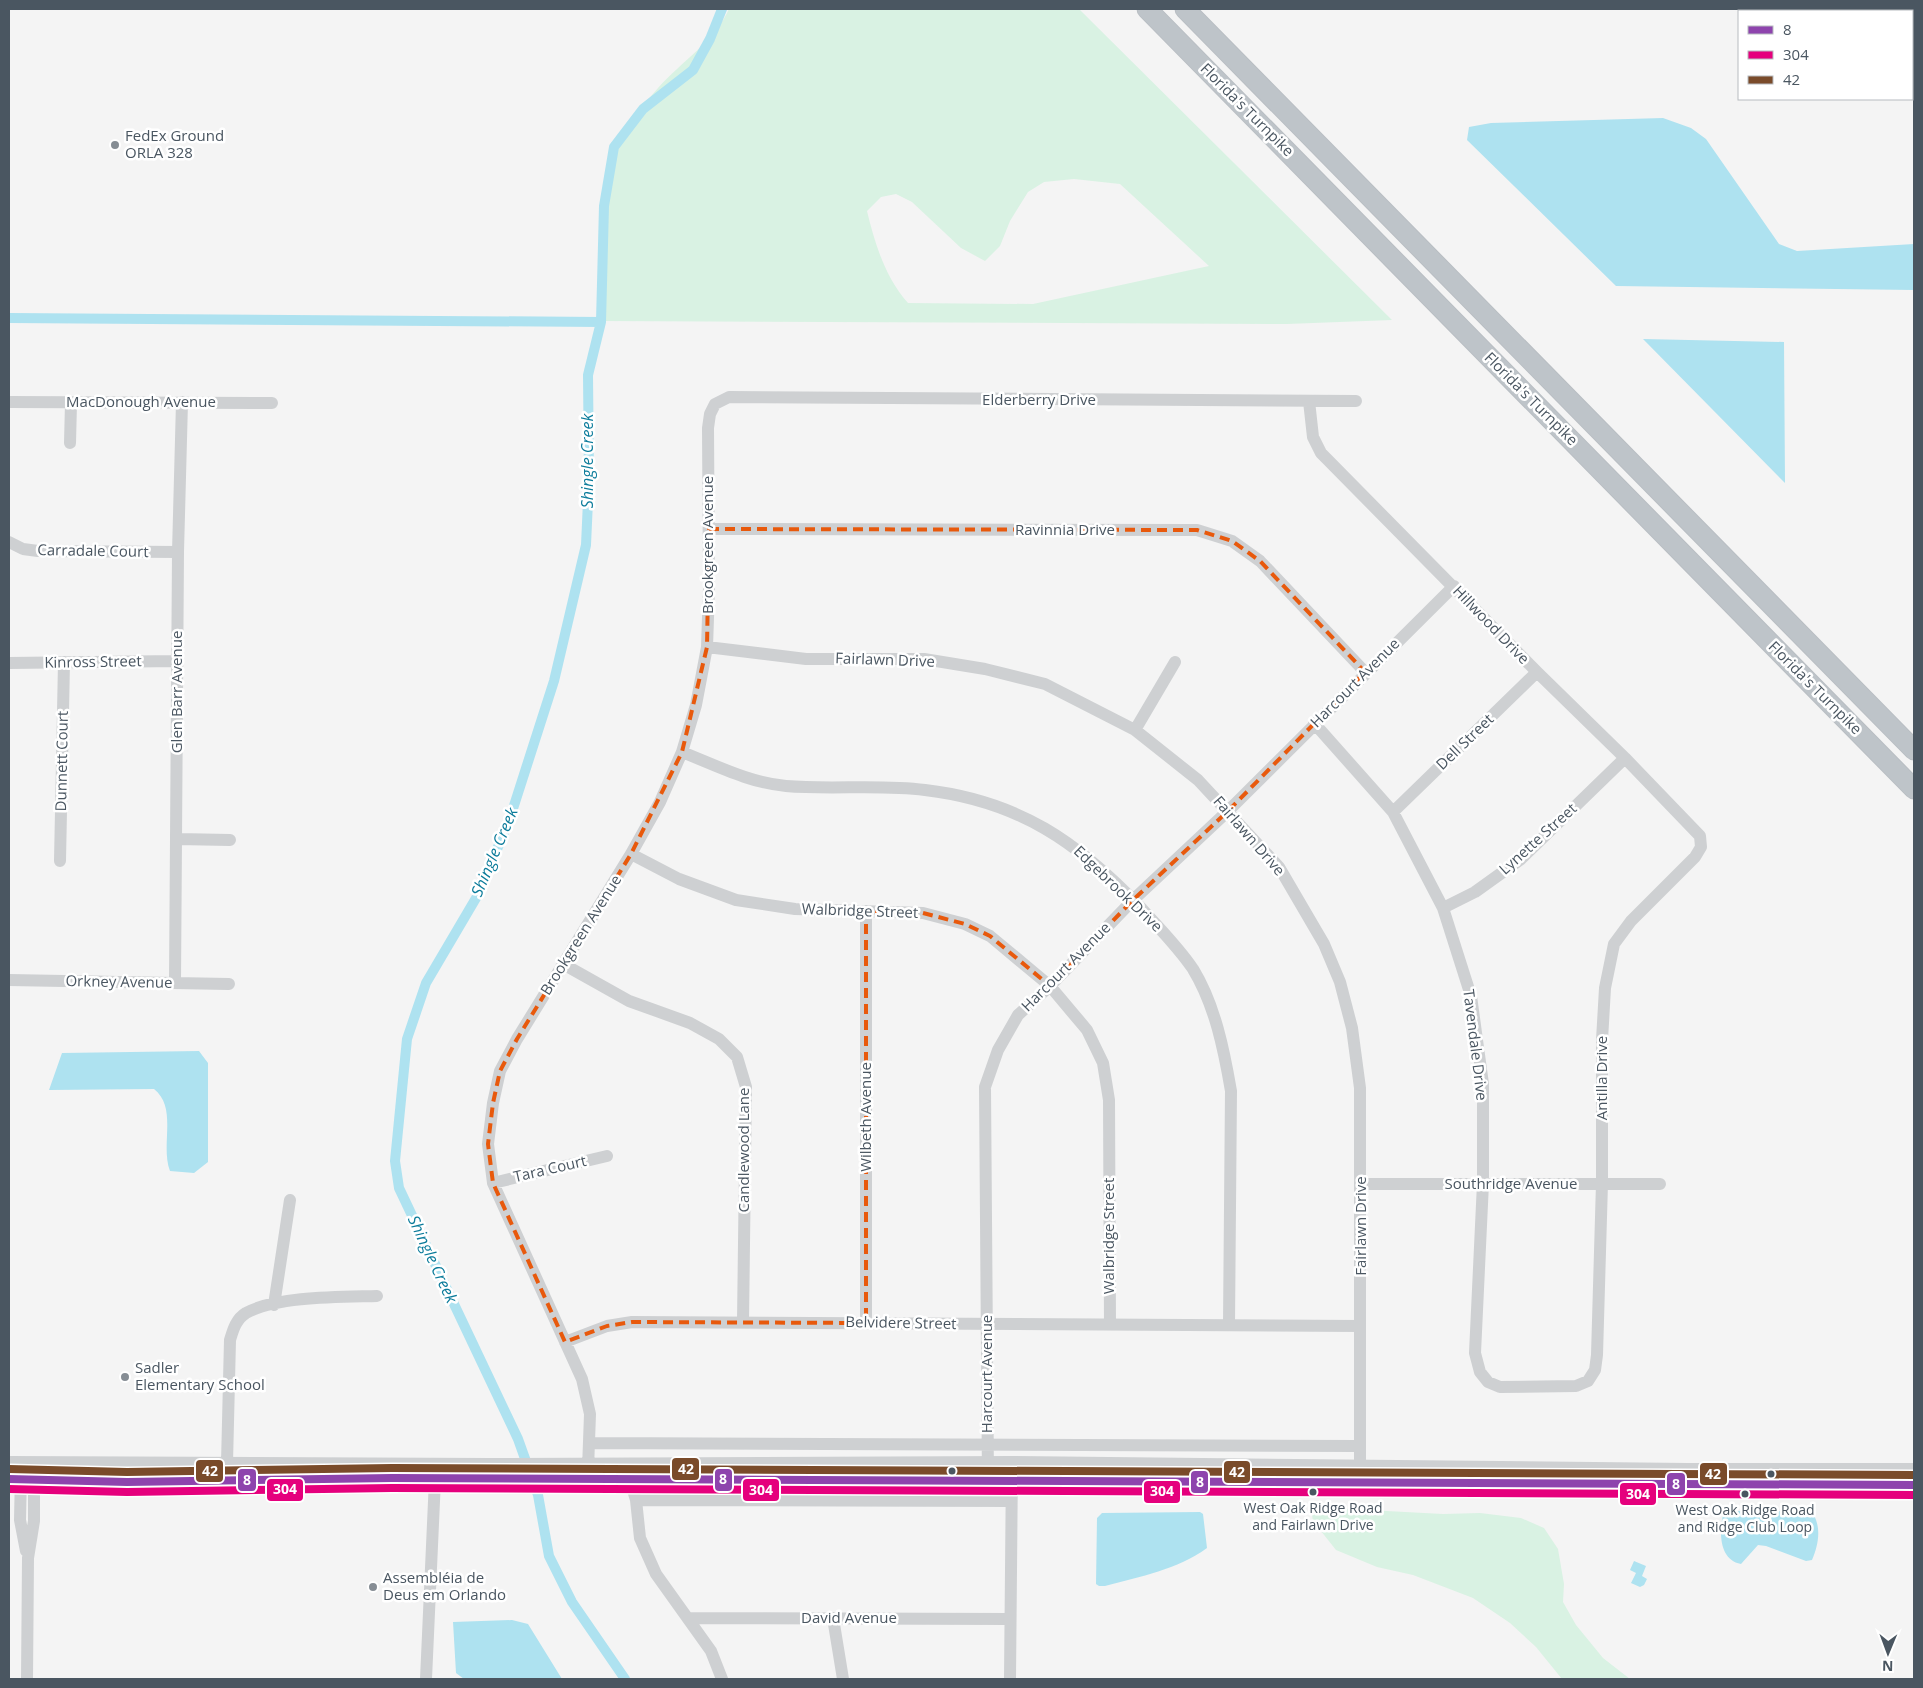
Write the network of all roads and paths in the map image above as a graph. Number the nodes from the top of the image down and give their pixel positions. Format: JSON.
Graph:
{"nodes":[{"id":1,"x":1147,"y":9,"type":"edge"},
{"id":2,"x":1185,"y":9,"type":"edge"},
{"id":3,"x":722,"y":399,"type":"joint"},
{"id":4,"x":1356,"y":401,"type":"dead end"},
{"id":5,"x":9,"y":402,"type":"edge"},
{"id":6,"x":182,"y":402,"type":"junction"},
{"id":7,"x":1309,"y":402,"type":"junction"},
{"id":8,"x":71,"y":403,"type":"junction"},
{"id":9,"x":272,"y":403,"type":"dead end"},
{"id":10,"x":70,"y":443,"type":"dead end"},
{"id":11,"x":709,"y":529,"type":"junction"},
{"id":12,"x":9,"y":542,"type":"edge"},
{"id":13,"x":178,"y":552,"type":"junction"},
{"id":14,"x":1454,"y":586,"type":"junction"},
{"id":15,"x":707,"y":647,"type":"junction"},
{"id":16,"x":177,"y":661,"type":"junction"},
{"id":17,"x":64,"y":662,"type":"junction"},
{"id":18,"x":1175,"y":662,"type":"dead end"},
{"id":19,"x":9,"y":663,"type":"edge"},
{"id":20,"x":1365,"y":672,"type":"junction"},
{"id":21,"x":1536,"y":672,"type":"junction"},
{"id":22,"x":1314,"y":723,"type":"junction"},
{"id":23,"x":1136,"y":730,"type":"junction"},
{"id":24,"x":1914,"y":750,"type":"edge"},
{"id":25,"x":682,"y":752,"type":"junction"},
{"id":26,"x":1625,"y":758,"type":"junction"},
{"id":27,"x":1914,"y":789,"type":"edge"},
{"id":28,"x":1229,"y":810,"type":"junction"},
{"id":29,"x":1393,"y":812,"type":"junction"},
{"id":30,"x":1700,"y":836,"type":"joint"},
{"id":31,"x":177,"y":839,"type":"junction"},
{"id":32,"x":230,"y":840,"type":"dead end"},
{"id":33,"x":631,"y":854,"type":"junction"},
{"id":34,"x":60,"y":861,"type":"dead end"},
{"id":35,"x":1133,"y":900,"type":"junction"},
{"id":36,"x":1443,"y":908,"type":"junction"},
{"id":37,"x":866,"y":911,"type":"junction"},
{"id":38,"x":563,"y":964,"type":"junction"},
{"id":39,"x":9,"y":980,"type":"edge"},
{"id":40,"x":175,"y":983,"type":"junction"},
{"id":41,"x":229,"y":984,"type":"dead end"},
{"id":42,"x":1050,"y":986,"type":"junction"},
{"id":43,"x":607,"y":1156,"type":"dead end"},
{"id":44,"x":493,"y":1182,"type":"junction"},
{"id":45,"x":1483,"y":1183,"type":"junction"},
{"id":46,"x":1361,"y":1184,"type":"junction"},
{"id":47,"x":1602,"y":1184,"type":"junction"},
{"id":48,"x":1660,"y":1184,"type":"dead end"},
{"id":49,"x":290,"y":1200,"type":"dead end"},
{"id":50,"x":377,"y":1296,"type":"dead end"},
{"id":51,"x":274,"y":1305,"type":"junction"},
{"id":52,"x":743,"y":1322,"type":"junction"},
{"id":53,"x":866,"y":1323,"type":"junction"},
{"id":54,"x":987,"y":1324,"type":"junction"},
{"id":55,"x":1229,"y":1324,"type":"junction"},
{"id":56,"x":1110,"y":1325,"type":"junction"},
{"id":57,"x":1360,"y":1326,"type":"junction"},
{"id":58,"x":564,"y":1342,"type":"junction"},
{"id":59,"x":1597,"y":1355,"type":"joint"},
{"id":60,"x":590,"y":1443,"type":"junction"},
{"id":61,"x":988,"y":1445,"type":"junction"},
{"id":62,"x":1359,"y":1446,"type":"junction"},
{"id":63,"x":15,"y":1462,"type":"edge"},
{"id":64,"x":761,"y":1462,"type":"junction"},
{"id":65,"x":988,"y":1462,"type":"junction"},
{"id":66,"x":1012,"y":1462,"type":"junction"},
{"id":67,"x":34,"y":1463,"type":"junction"},
{"id":68,"x":194,"y":1463,"type":"junction"},
{"id":69,"x":227,"y":1463,"type":"junction"},
{"id":70,"x":320,"y":1463,"type":"junction"},
{"id":71,"x":589,"y":1463,"type":"junction"},
{"id":72,"x":1360,"y":1466,"type":"junction"},
{"id":73,"x":1688,"y":1469,"type":"junction"},
{"id":74,"x":1914,"y":1469,"type":"edge"},
{"id":75,"x":258,"y":1479,"type":"junction"},
{"id":76,"x":435,"y":1479,"type":"junction"},
{"id":77,"x":21,"y":1480,"type":"edge"},
{"id":78,"x":524,"y":1480,"type":"junction"},
{"id":79,"x":630,"y":1480,"type":"junction"},
{"id":80,"x":110,"y":1482,"type":"junction"},
{"id":81,"x":988,"y":1482,"type":"junction"},
{"id":82,"x":1011,"y":1482,"type":"junction"},
{"id":83,"x":1242,"y":1482,"type":"junction"},
{"id":84,"x":1688,"y":1484,"type":"junction"},
{"id":85,"x":1914,"y":1485,"type":"edge"},
{"id":86,"x":636,"y":1500,"type":"junction"},
{"id":87,"x":1011,"y":1501,"type":"junction"},
{"id":88,"x":688,"y":1618,"type":"junction"},
{"id":89,"x":832,"y":1618,"type":"junction"},
{"id":90,"x":1010,"y":1618,"type":"junction"},
{"id":91,"x":27,"y":1679,"type":"edge"},
{"id":92,"x":426,"y":1679,"type":"edge"},
{"id":93,"x":722,"y":1679,"type":"edge"},
{"id":94,"x":843,"y":1679,"type":"edge"},
{"id":95,"x":1010,"y":1679,"type":"edge"}],
"edges":[{"from":1,"to":27,"type":"highway","name":"Florida's Turnpike"},
{"from":2,"to":24,"type":"highway","name":"Florida's Turnpike"},
{"from":3,"to":7,"type":"street","name":"Elderberry Drive"},
{"from":3,"to":11,"type":"street","name":"Brookgreen Avenue"},
{"from":4,"to":7,"type":"street","name":"Elderberry Drive"},
{"from":5,"to":8,"type":"street","name":"MacDonough Avenue"},
{"from":6,"to":8,"type":"street","name":"MacDonough Avenue"},
{"from":6,"to":9,"type":"street","name":"MacDonough Avenue"},
{"from":6,"to":13,"type":"street","name":"Glen Barr Avenue"},
{"from":7,"to":14,"type":"street","name":"Hillwood Drive"},
{"from":8,"to":10,"type":"street"},
{"from":11,"to":15,"type":"street","name":"Brookgreen Avenue"},
{"from":11,"to":20,"type":"street","name":"Ravinnia Drive"},
{"from":12,"to":13,"type":"street","name":"Carradale Court"},
{"from":13,"to":16,"type":"street","name":"Glen Barr Avenue"},
{"from":14,"to":20,"type":"street","name":"Harcourt Avenue"},
{"from":14,"to":21,"type":"street","name":"Hillwood Drive"},
{"from":15,"to":23,"type":"street","name":"Fairlawn Drive"},
{"from":15,"to":25,"type":"street","name":"Brookgreen Avenue"},
{"from":16,"to":17,"type":"street","name":"Kinross Street"},
{"from":16,"to":31,"type":"street","name":"Glen Barr Avenue"},
{"from":17,"to":19,"type":"street","name":"Kinross Street"},
{"from":17,"to":34,"type":"street","name":"Dunnett Court"},
{"from":18,"to":23,"type":"street"},
{"from":20,"to":22,"type":"street","name":"Harcourt Avenue"},
{"from":21,"to":26,"type":"street","name":"Hillwood Drive"},
{"from":21,"to":29,"type":"street","name":"Dell Street"},
{"from":22,"to":28,"type":"street","name":"Harcourt Avenue"},
{"from":22,"to":29,"type":"street","name":"Tavendale Drive"},
{"from":23,"to":28,"type":"street","name":"Fairlawn Drive"},
{"from":25,"to":33,"type":"street","name":"Brookgreen Avenue"},
{"from":25,"to":35,"type":"street","name":"Edgebrook Drive"},
{"from":26,"to":30,"type":"street","name":"Hillwood Drive"},
{"from":26,"to":36,"type":"street","name":"Lynette Street"},
{"from":28,"to":35,"type":"street","name":"Harcourt Avenue"},
{"from":28,"to":46,"type":"street","name":"Fairlawn Drive"},
{"from":29,"to":36,"type":"street","name":"Tavendale Drive"},
{"from":30,"to":47,"type":"street","name":"Antilla Drive"},
{"from":31,"to":32,"type":"street"},
{"from":31,"to":40,"type":"street","name":"Glen Barr Avenue"},
{"from":33,"to":37,"type":"street","name":"Walbridge Street"},
{"from":33,"to":38,"type":"street","name":"Brookgreen Avenue"},
{"from":35,"to":42,"type":"street","name":"Harcourt Avenue"},
{"from":35,"to":55,"type":"street","name":"Edgebrook Drive"},
{"from":36,"to":45,"type":"street","name":"Tavendale Drive"},
{"from":37,"to":42,"type":"street","name":"Walbridge Street"},
{"from":37,"to":53,"type":"street","name":"Wilbeth Avenue"},
{"from":38,"to":44,"type":"street","name":"Brookgreen Avenue"},
{"from":38,"to":52,"type":"street","name":"Candlewood Lane"},
{"from":39,"to":40,"type":"street","name":"Orkney Avenue"},
{"from":40,"to":41,"type":"street","name":"Orkney Avenue"},
{"from":42,"to":54,"type":"street","name":"Harcourt Avenue"},
{"from":42,"to":56,"type":"street","name":"Walbridge Street"},
{"from":43,"to":44,"type":"street","name":"Tara Court"},
{"from":44,"to":58,"type":"street","name":"Brookgreen Avenue"},
{"from":45,"to":46,"type":"street","name":"Southridge Avenue"},
{"from":45,"to":47,"type":"street","name":"Southridge Avenue"},
{"from":45,"to":59,"type":"street","name":"Tavendale Drive"},
{"from":46,"to":57,"type":"street","name":"Fairlawn Drive"},
{"from":47,"to":48,"type":"street","name":"Southridge Avenue"},
{"from":47,"to":59,"type":"street","name":"Antilla Drive"},
{"from":49,"to":51,"type":"street"},
{"from":50,"to":51,"type":"street"},
{"from":51,"to":69,"type":"street"},
{"from":52,"to":53,"type":"street","name":"Belvidere Street"},
{"from":52,"to":58,"type":"street","name":"Belvidere Street"},
{"from":53,"to":54,"type":"street","name":"Belvidere Street"},
{"from":54,"to":56,"type":"street","name":"Belvidere Street"},
{"from":54,"to":61,"type":"street","name":"Harcourt Avenue"},
{"from":55,"to":56,"type":"street","name":"Belvidere Street"},
{"from":55,"to":57,"type":"street","name":"Belvidere Street"},
{"from":57,"to":62,"type":"street","name":"Fairlawn Drive"},
{"from":58,"to":60,"type":"street","name":"Brookgreen Avenue"},
{"from":60,"to":61,"type":"street"},
{"from":60,"to":71,"type":"street","name":"Brookgreen Avenue"},
{"from":61,"to":62,"type":"street"},
{"from":61,"to":65,"type":"street","name":"Harcourt Avenue"},
{"from":62,"to":72,"type":"street","name":"Fairlawn Drive"},
{"from":63,"to":67,"type":"street"},
{"from":63,"to":77,"type":"street"},
{"from":64,"to":65,"type":"street"},
{"from":64,"to":71,"type":"street"},
{"from":64,"to":79,"type":"street"},
{"from":65,"to":66,"type":"street"},
{"from":65,"to":81,"type":"street","name":"Harcourt Avenue"},
{"from":66,"to":72,"type":"street"},
{"from":66,"to":82,"type":"street"},
{"from":67,"to":68,"type":"street"},
{"from":67,"to":77,"type":"street"},
{"from":68,"to":69,"type":"street"},
{"from":68,"to":80,"type":"street"},
{"from":69,"to":70,"type":"street"},
{"from":70,"to":71,"type":"street"},
{"from":70,"to":75,"type":"street"},
{"from":71,"to":78,"type":"street"},
{"from":72,"to":73,"type":"street"},
{"from":72,"to":83,"type":"street"},
{"from":73,"to":74,"type":"street"},
{"from":73,"to":84,"type":"street"},
{"from":75,"to":76,"type":"street"},
{"from":75,"to":80,"type":"street"},
{"from":76,"to":78,"type":"street"},
{"from":76,"to":92,"type":"street"},
{"from":77,"to":80,"type":"street"},
{"from":77,"to":91,"type":"street"},
{"from":78,"to":79,"type":"street"},
{"from":79,"to":81,"type":"street"},
{"from":79,"to":86,"type":"street"},
{"from":81,"to":82,"type":"street"},
{"from":82,"to":83,"type":"street"},
{"from":82,"to":87,"type":"street"},
{"from":83,"to":84,"type":"street"},
{"from":84,"to":85,"type":"street"},
{"from":86,"to":87,"type":"street"},
{"from":86,"to":88,"type":"street"},
{"from":87,"to":90,"type":"street"},
{"from":88,"to":89,"type":"street","name":"David Avenue"},
{"from":88,"to":93,"type":"street"},
{"from":89,"to":90,"type":"street","name":"David Avenue"},
{"from":89,"to":94,"type":"street"},
{"from":90,"to":95,"type":"street"}]}
